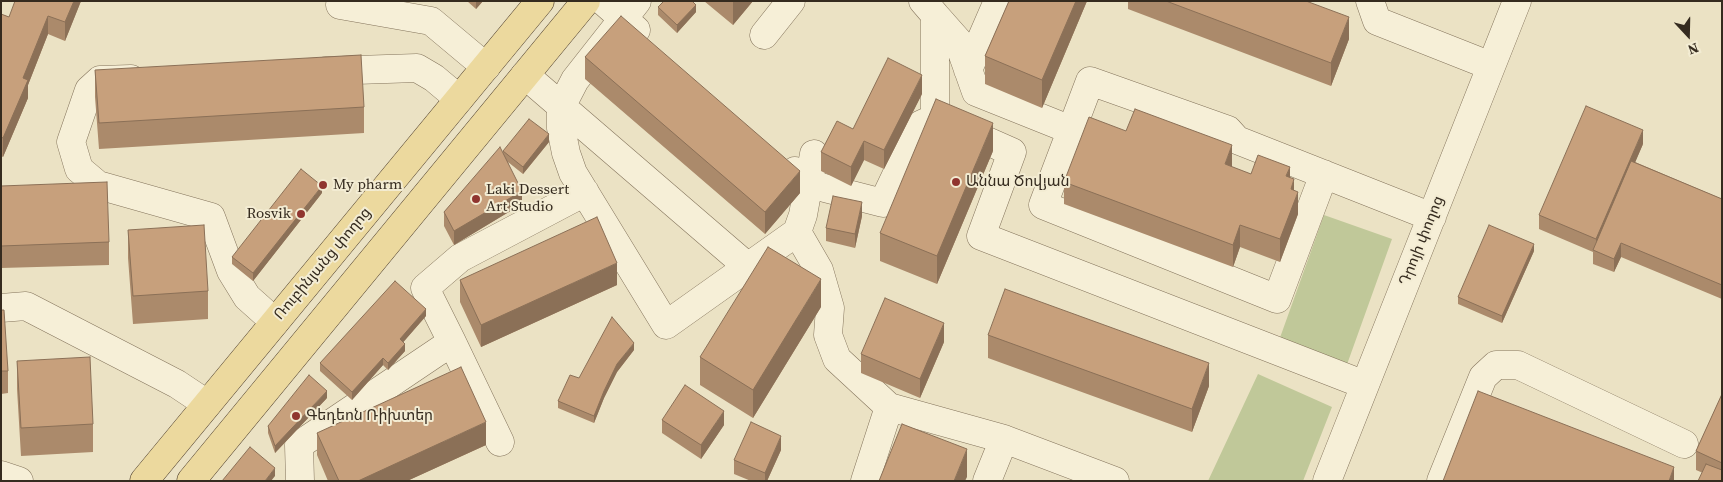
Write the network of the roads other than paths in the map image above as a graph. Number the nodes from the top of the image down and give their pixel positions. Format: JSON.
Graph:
{"nodes":[{"id":1,"x":540,"y":1,"type":"edge"},
{"id":2,"x":586,"y":1,"type":"edge"},
{"id":3,"x":791,"y":1,"type":"edge"},
{"id":4,"x":998,"y":1,"type":"edge"},
{"id":5,"x":1370,"y":1,"type":"edge"},
{"id":6,"x":1517,"y":1,"type":"edge"},
{"id":7,"x":340,"y":5,"type":"dead end"},
{"id":8,"x":621,"y":7,"type":"edge"},
{"id":9,"x":929,"y":8,"type":"edge"},
{"id":10,"x":764,"y":35,"type":"dead end"},
{"id":11,"x":653,"y":45,"type":"edge"},
{"id":12,"x":1491,"y":66,"type":"junction"},
{"id":13,"x":486,"y":67,"type":"junction"},
{"id":14,"x":968,"y":70,"type":"junction"},
{"id":15,"x":298,"y":72,"type":"edge"},
{"id":16,"x":525,"y":75,"type":"junction"},
{"id":17,"x":160,"y":78,"type":"edge"},
{"id":18,"x":459,"y":99,"type":"junction"},
{"id":19,"x":561,"y":107,"type":"junction"},
{"id":20,"x":936,"y":118,"type":"junction"},
{"id":21,"x":1071,"y":130,"type":"junction"},
{"id":22,"x":814,"y":154,"type":"dead end"},
{"id":23,"x":779,"y":157,"type":"edge"},
{"id":24,"x":1324,"y":174,"type":"junction"},
{"id":25,"x":809,"y":184,"type":"junction"},
{"id":26,"x":585,"y":192,"type":"junction"},
{"id":27,"x":1432,"y":217,"type":"junction"},
{"id":28,"x":797,"y":232,"type":"junction"},
{"id":29,"x":748,"y":268,"type":"junction"},
{"id":30,"x":1,"y":308,"type":"edge"},
{"id":31,"x":275,"y":322,"type":"junction"},
{"id":32,"x":452,"y":342,"type":"junction"},
{"id":33,"x":1365,"y":385,"type":"junction"},
{"id":34,"x":207,"y":404,"type":"junction"},
{"id":35,"x":889,"y":407,"type":"junction"},
{"id":36,"x":1004,"y":439,"type":"junction"},
{"id":37,"x":500,"y":442,"type":"dead end"},
{"id":38,"x":1684,"y":444,"type":"dead end"},
{"id":39,"x":1,"y":474,"type":"edge"},
{"id":40,"x":299,"y":480,"type":"edge"},
{"id":41,"x":19,"y":481,"type":"edge"},
{"id":42,"x":144,"y":481,"type":"edge"},
{"id":43,"x":191,"y":481,"type":"edge"},
{"id":44,"x":865,"y":481,"type":"edge"},
{"id":45,"x":987,"y":481,"type":"edge"},
{"id":46,"x":1114,"y":481,"type":"edge"},
{"id":47,"x":1327,"y":481,"type":"edge"},
{"id":48,"x":1441,"y":481,"type":"edge"}],
"edges":[{"from":1,"to":13,"type":"main road","name":"Ռուբինյանց փողոց"},
{"from":2,"to":16,"type":"main road"},
{"from":3,"to":10,"type":"street"},
{"from":4,"to":14,"type":"street"},
{"from":5,"to":12,"type":"street"},
{"from":6,"to":12,"type":"street","name":"Դրոյի փողոց"},
{"from":7,"to":13,"type":"street"},
{"from":8,"to":11,"type":"street"},
{"from":8,"to":19,"type":"street"},
{"from":9,"to":14,"type":"street"},
{"from":9,"to":20,"type":"street"},
{"from":12,"to":27,"type":"street","name":"Դրոյի փողոց"},
{"from":13,"to":18,"type":"main road","name":"Ռուբինյանց փողոց"},
{"from":14,"to":21,"type":"street"},
{"from":15,"to":18,"type":"street"},
{"from":16,"to":19,"type":"street"},
{"from":16,"to":43,"type":"main road"},
{"from":17,"to":31,"type":"street"},
{"from":18,"to":31,"type":"main road","name":"Ռուբինյանց փողոց"},
{"from":19,"to":26,"type":"street"},
{"from":19,"to":29,"type":"street"},
{"from":20,"to":25,"type":"street"},
{"from":20,"to":33,"type":"street"},
{"from":21,"to":24,"type":"street"},
{"from":21,"to":24,"type":"street"},
{"from":22,"to":25,"type":"street"},
{"from":23,"to":25,"type":"street"},
{"from":24,"to":27,"type":"street"},
{"from":25,"to":28,"type":"street"},
{"from":26,"to":29,"type":"street"},
{"from":26,"to":32,"type":"street"},
{"from":27,"to":33,"type":"street","name":"Դրոյի փողոց"},
{"from":28,"to":29,"type":"street"},
{"from":28,"to":35,"type":"street"},
{"from":30,"to":34,"type":"street"},
{"from":31,"to":34,"type":"main road","name":"Ռուբինյանց փողոց"},
{"from":32,"to":37,"type":"street"},
{"from":32,"to":40,"type":"street"},
{"from":33,"to":47,"type":"street","name":"Դրոյի փողոց"},
{"from":34,"to":42,"type":"main road","name":"Ռուբինյանց փողոց"},
{"from":35,"to":36,"type":"street"},
{"from":35,"to":44,"type":"street"},
{"from":36,"to":45,"type":"street"},
{"from":36,"to":46,"type":"street"},
{"from":38,"to":48,"type":"street"},
{"from":39,"to":41,"type":"street"}]}
